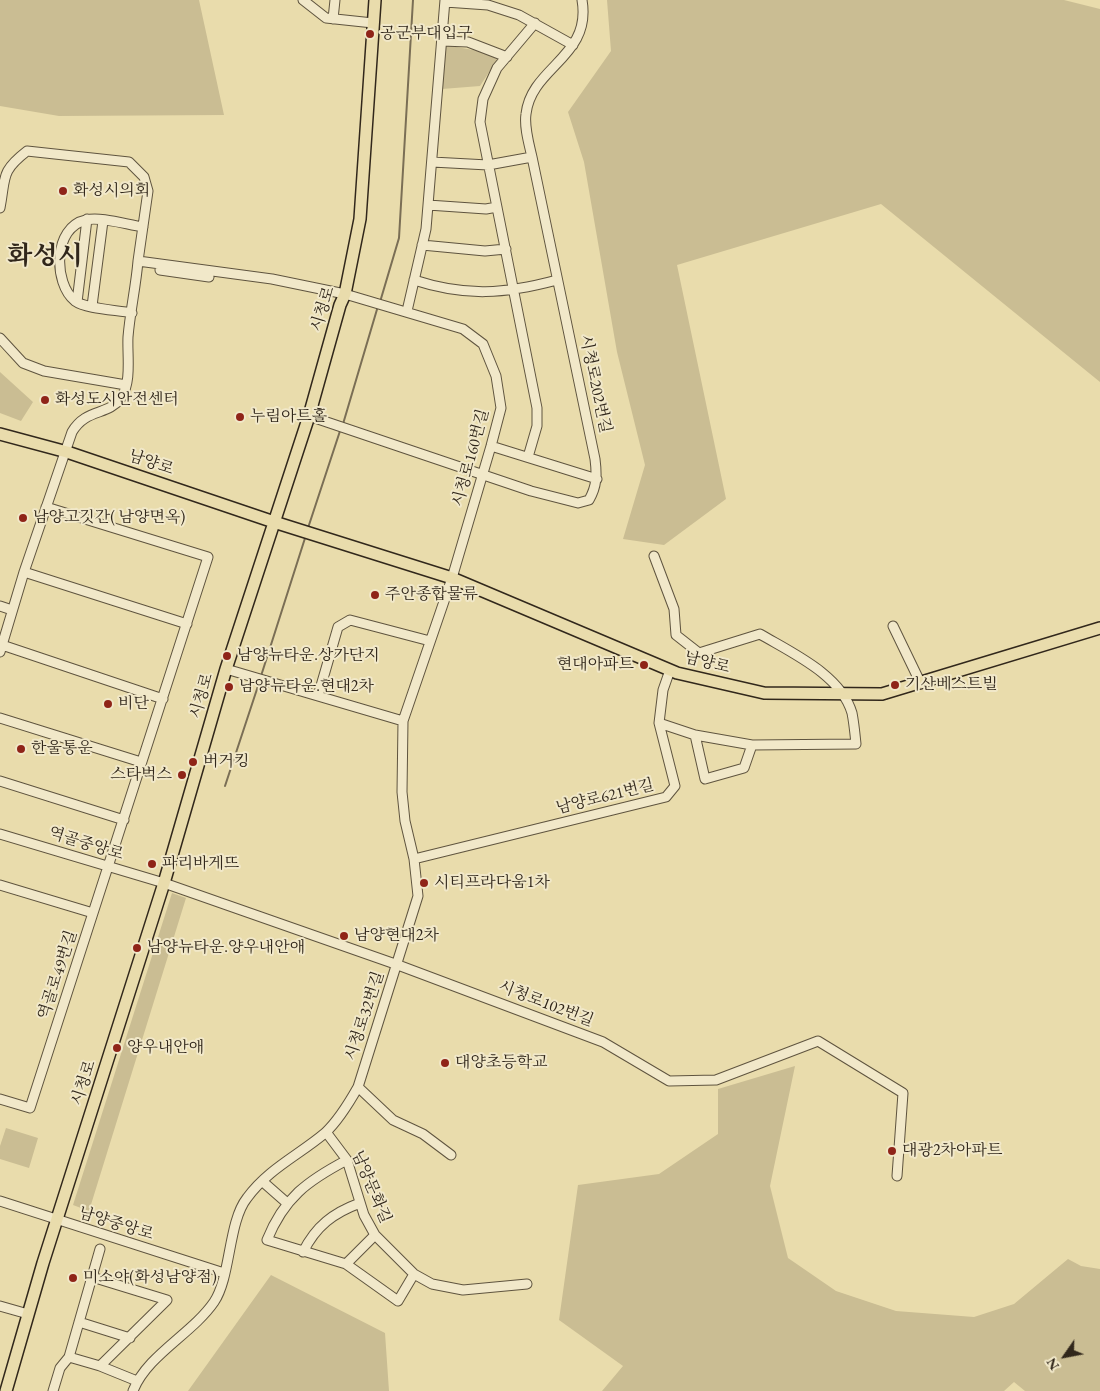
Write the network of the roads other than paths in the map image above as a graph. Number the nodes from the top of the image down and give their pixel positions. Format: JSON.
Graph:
{"nodes":[{"id":1,"x":303,"y":0,"type":"edge"},
{"id":2,"x":335,"y":0,"type":"edge"},
{"id":3,"x":375,"y":0,"type":"edge"},
{"id":4,"x":582,"y":0,"type":"edge"},
{"id":5,"x":445,"y":1,"type":"edge"},
{"id":6,"x":333,"y":18,"type":"junction"},
{"id":7,"x":373,"y":23,"type":"junction"},
{"id":8,"x":535,"y":24,"type":"junction"},
{"id":9,"x":442,"y":41,"type":"junction"},
{"id":10,"x":573,"y":45,"type":"junction"},
{"id":11,"x":507,"y":57,"type":"junction"},
{"id":12,"x":532,"y":157,"type":"junction"},
{"id":13,"x":432,"y":162,"type":"junction"},
{"id":14,"x":488,"y":165,"type":"junction"},
{"id":15,"x":428,"y":205,"type":"junction"},
{"id":16,"x":496,"y":207,"type":"junction"},
{"id":17,"x":0,"y":208,"type":"edge"},
{"id":18,"x":87,"y":219,"type":"junction"},
{"id":19,"x":103,"y":221,"type":"junction"},
{"id":20,"x":143,"y":227,"type":"junction"},
{"id":21,"x":422,"y":246,"type":"junction"},
{"id":22,"x":506,"y":250,"type":"junction"},
{"id":23,"x":138,"y":264,"type":"junction"},
{"id":24,"x":414,"y":280,"type":"junction"},
{"id":25,"x":557,"y":280,"type":"junction"},
{"id":26,"x":514,"y":289,"type":"junction"},
{"id":27,"x":345,"y":294,"type":"junction"},
{"id":28,"x":77,"y":302,"type":"junction"},
{"id":29,"x":92,"y":306,"type":"junction"},
{"id":30,"x":407,"y":311,"type":"junction"},
{"id":31,"x":132,"y":313,"type":"junction"},
{"id":32,"x":0,"y":338,"type":"edge"},
{"id":33,"x":126,"y":385,"type":"junction"},
{"id":34,"x":309,"y":416,"type":"junction"},
{"id":35,"x":0,"y":434,"type":"edge"},
{"id":36,"x":491,"y":446,"type":"junction"},
{"id":37,"x":67,"y":452,"type":"junction"},
{"id":38,"x":528,"y":457,"type":"junction"},
{"id":39,"x":483,"y":474,"type":"junction"},
{"id":40,"x":597,"y":479,"type":"junction"},
{"id":41,"x":46,"y":507,"type":"junction"},
{"id":42,"x":274,"y":522,"type":"junction"},
{"id":43,"x":654,"y":556,"type":"dead end"},
{"id":44,"x":24,"y":572,"type":"junction"},
{"id":45,"x":452,"y":578,"type":"junction"},
{"id":46,"x":0,"y":606,"type":"edge"},
{"id":47,"x":12,"y":610,"type":"junction"},
{"id":48,"x":187,"y":624,"type":"junction"},
{"id":49,"x":893,"y":626,"type":"dead end"},
{"id":50,"x":1100,"y":628,"type":"edge"},
{"id":51,"x":430,"y":641,"type":"junction"},
{"id":52,"x":1,"y":649,"type":"edge"},
{"id":53,"x":226,"y":669,"type":"junction"},
{"id":54,"x":670,"y":670,"type":"junction"},
{"id":55,"x":921,"y":684,"type":"junction"},
{"id":56,"x":318,"y":696,"type":"junction"},
{"id":57,"x":843,"y":696,"type":"junction"},
{"id":58,"x":163,"y":699,"type":"junction"},
{"id":59,"x":0,"y":718,"type":"edge"},
{"id":60,"x":403,"y":721,"type":"junction"},
{"id":61,"x":659,"y":723,"type":"junction"},
{"id":62,"x":695,"y":735,"type":"junction"},
{"id":63,"x":752,"y":745,"type":"junction"},
{"id":64,"x":141,"y":762,"type":"junction"},
{"id":65,"x":0,"y":781,"type":"edge"},
{"id":66,"x":124,"y":820,"type":"junction"},
{"id":67,"x":0,"y":834,"type":"edge"},
{"id":68,"x":414,"y":859,"type":"junction"},
{"id":69,"x":110,"y":867,"type":"junction"},
{"id":70,"x":164,"y":883,"type":"junction"},
{"id":71,"x":0,"y":884,"type":"edge"},
{"id":72,"x":93,"y":913,"type":"junction"},
{"id":73,"x":398,"y":964,"type":"junction"},
{"id":74,"x":358,"y":1087,"type":"junction"},
{"id":75,"x":0,"y":1099,"type":"edge"},
{"id":76,"x":326,"y":1132,"type":"junction"},
{"id":77,"x":451,"y":1155,"type":"dead end"},
{"id":78,"x":347,"y":1160,"type":"junction"},
{"id":79,"x":897,"y":1176,"type":"dead end"},
{"id":80,"x":262,"y":1181,"type":"junction"},
{"id":81,"x":0,"y":1201,"type":"edge"},
{"id":82,"x":287,"y":1202,"type":"junction"},
{"id":83,"x":360,"y":1202,"type":"junction"},
{"id":84,"x":57,"y":1221,"type":"junction"},
{"id":85,"x":374,"y":1235,"type":"junction"},
{"id":86,"x":100,"y":1249,"type":"dead end"},
{"id":87,"x":303,"y":1252,"type":"junction"},
{"id":88,"x":346,"y":1264,"type":"junction"},
{"id":89,"x":224,"y":1273,"type":"junction"},
{"id":90,"x":414,"y":1274,"type":"junction"},
{"id":91,"x":92,"y":1276,"type":"junction"},
{"id":92,"x":527,"y":1284,"type":"dead end"},
{"id":93,"x":0,"y":1306,"type":"edge"},
{"id":94,"x":28,"y":1314,"type":"junction"},
{"id":95,"x":79,"y":1322,"type":"junction"},
{"id":96,"x":130,"y":1338,"type":"junction"},
{"id":97,"x":69,"y":1357,"type":"junction"},
{"id":98,"x":100,"y":1366,"type":"junction"},
{"id":99,"x":137,"y":1381,"type":"junction"},
{"id":100,"x":6,"y":1391,"type":"edge"},
{"id":101,"x":53,"y":1391,"type":"edge"},
{"id":102,"x":133,"y":1391,"type":"edge"}],
"edges":[{"from":1,"to":6,"type":"street"},
{"from":2,"to":6,"type":"street"},
{"from":3,"to":7,"type":"main road","name":"시청로"},
{"from":4,"to":10,"type":"street","name":"시청로202번길"},
{"from":5,"to":8,"type":"street"},
{"from":5,"to":9,"type":"street"},
{"from":6,"to":7,"type":"street"},
{"from":7,"to":27,"type":"main road","name":"시청로"},
{"from":8,"to":10,"type":"street"},
{"from":8,"to":11,"type":"street"},
{"from":9,"to":11,"type":"street"},
{"from":9,"to":13,"type":"street"},
{"from":10,"to":12,"type":"street","name":"시청로202번길"},
{"from":11,"to":14,"type":"street"},
{"from":12,"to":14,"type":"street"},
{"from":12,"to":25,"type":"street","name":"시청로202번길"},
{"from":13,"to":14,"type":"street"},
{"from":13,"to":15,"type":"street"},
{"from":14,"to":16,"type":"street"},
{"from":15,"to":16,"type":"street"},
{"from":15,"to":21,"type":"street"},
{"from":16,"to":22,"type":"street"},
{"from":17,"to":20,"type":"street"},
{"from":18,"to":19,"type":"street"},
{"from":18,"to":28,"type":"street"},
{"from":18,"to":28,"type":"street"},
{"from":19,"to":20,"type":"street"},
{"from":19,"to":29,"type":"street"},
{"from":20,"to":23,"type":"street"},
{"from":21,"to":22,"type":"street"},
{"from":21,"to":24,"type":"street"},
{"from":22,"to":26,"type":"street"},
{"from":23,"to":27,"type":"street","name":"시청로160번길"},
{"from":23,"to":31,"type":"street"},
{"from":24,"to":26,"type":"street"},
{"from":24,"to":30,"type":"street"},
{"from":25,"to":26,"type":"street"},
{"from":25,"to":40,"type":"street","name":"시청로202번길"},
{"from":26,"to":38,"type":"street"},
{"from":27,"to":30,"type":"street","name":"시청로160번길"},
{"from":27,"to":34,"type":"main road","name":"시청로"},
{"from":28,"to":29,"type":"street"},
{"from":29,"to":31,"type":"street"},
{"from":30,"to":36,"type":"street","name":"시청로160번길"},
{"from":31,"to":33,"type":"street"},
{"from":32,"to":33,"type":"street"},
{"from":33,"to":37,"type":"street"},
{"from":34,"to":39,"type":"street"},
{"from":34,"to":42,"type":"main road","name":"시청로"},
{"from":35,"to":37,"type":"main road","name":"남양로"},
{"from":36,"to":38,"type":"street"},
{"from":36,"to":39,"type":"street","name":"시청로160번길"},
{"from":37,"to":41,"type":"street"},
{"from":37,"to":42,"type":"main road","name":"남양로"},
{"from":38,"to":40,"type":"street"},
{"from":39,"to":40,"type":"street"},
{"from":39,"to":45,"type":"street","name":"시청로160번길"},
{"from":41,"to":44,"type":"street"},
{"from":41,"to":48,"type":"street"},
{"from":42,"to":45,"type":"main road","name":"남양로"},
{"from":42,"to":53,"type":"main road","name":"시청로"},
{"from":43,"to":57,"type":"street"},
{"from":44,"to":47,"type":"street"},
{"from":44,"to":48,"type":"street"},
{"from":45,"to":51,"type":"street","name":"시청로32번길"},
{"from":45,"to":54,"type":"main road","name":"남양로"},
{"from":46,"to":47,"type":"street"},
{"from":47,"to":52,"type":"street"},
{"from":48,"to":58,"type":"street"},
{"from":49,"to":55,"type":"street"},
{"from":50,"to":55,"type":"main road","name":"남양로"},
{"from":51,"to":56,"type":"street"},
{"from":51,"to":60,"type":"street","name":"시청로32번길"},
{"from":52,"to":58,"type":"street"},
{"from":53,"to":56,"type":"street"},
{"from":53,"to":70,"type":"main road","name":"시청로"},
{"from":54,"to":57,"type":"main road","name":"남양로"},
{"from":54,"to":61,"type":"street"},
{"from":55,"to":57,"type":"main road","name":"남양로"},
{"from":56,"to":60,"type":"street"},
{"from":57,"to":63,"type":"street"},
{"from":58,"to":64,"type":"street"},
{"from":59,"to":64,"type":"street"},
{"from":60,"to":68,"type":"street","name":"시청로32번길"},
{"from":61,"to":62,"type":"street"},
{"from":61,"to":68,"type":"street","name":"남양로621번길"},
{"from":62,"to":63,"type":"street"},
{"from":62,"to":63,"type":"street"},
{"from":64,"to":66,"type":"street"},
{"from":65,"to":66,"type":"street"},
{"from":66,"to":69,"type":"street"},
{"from":67,"to":69,"type":"street","name":"역골중앙로"},
{"from":68,"to":73,"type":"street","name":"시청로32번길"},
{"from":69,"to":70,"type":"street","name":"역골중앙로"},
{"from":69,"to":72,"type":"street"},
{"from":70,"to":73,"type":"street","name":"시청로102번길"},
{"from":70,"to":84,"type":"main road","name":"시청로"},
{"from":71,"to":72,"type":"street","name":"역골로49번길"},
{"from":72,"to":75,"type":"street","name":"역골로49번길"},
{"from":73,"to":74,"type":"street","name":"시청로32번길"},
{"from":73,"to":79,"type":"street","name":"시청로102번길"},
{"from":74,"to":76,"type":"street","name":"시청로32번길"},
{"from":74,"to":77,"type":"street"},
{"from":76,"to":78,"type":"street","name":"남양문화길"},
{"from":76,"to":80,"type":"street","name":"시청로32번길"},
{"from":78,"to":82,"type":"street"},
{"from":78,"to":83,"type":"street","name":"남양문화길"},
{"from":80,"to":82,"type":"street"},
{"from":80,"to":89,"type":"street","name":"시청로32번길"},
{"from":81,"to":84,"type":"street","name":"남양중앙로"},
{"from":82,"to":87,"type":"street"},
{"from":83,"to":85,"type":"street","name":"남양문화길"},
{"from":83,"to":87,"type":"street"},
{"from":84,"to":89,"type":"street","name":"남양중앙로"},
{"from":84,"to":94,"type":"main road","name":"시청로"},
{"from":85,"to":88,"type":"street"},
{"from":85,"to":90,"type":"street","name":"남양문화길"},
{"from":86,"to":91,"type":"street"},
{"from":87,"to":88,"type":"street"},
{"from":88,"to":90,"type":"street"},
{"from":89,"to":99,"type":"street","name":"시청로32번길"},
{"from":90,"to":92,"type":"street","name":"남양문화길"},
{"from":91,"to":95,"type":"street"},
{"from":91,"to":96,"type":"street"},
{"from":93,"to":94,"type":"street"},
{"from":94,"to":100,"type":"main road","name":"시청로"},
{"from":95,"to":96,"type":"street"},
{"from":95,"to":97,"type":"street"},
{"from":96,"to":98,"type":"street"},
{"from":97,"to":98,"type":"street"},
{"from":97,"to":101,"type":"street"},
{"from":98,"to":99,"type":"street"},
{"from":99,"to":102,"type":"street","name":"시청로32번길"}]}
